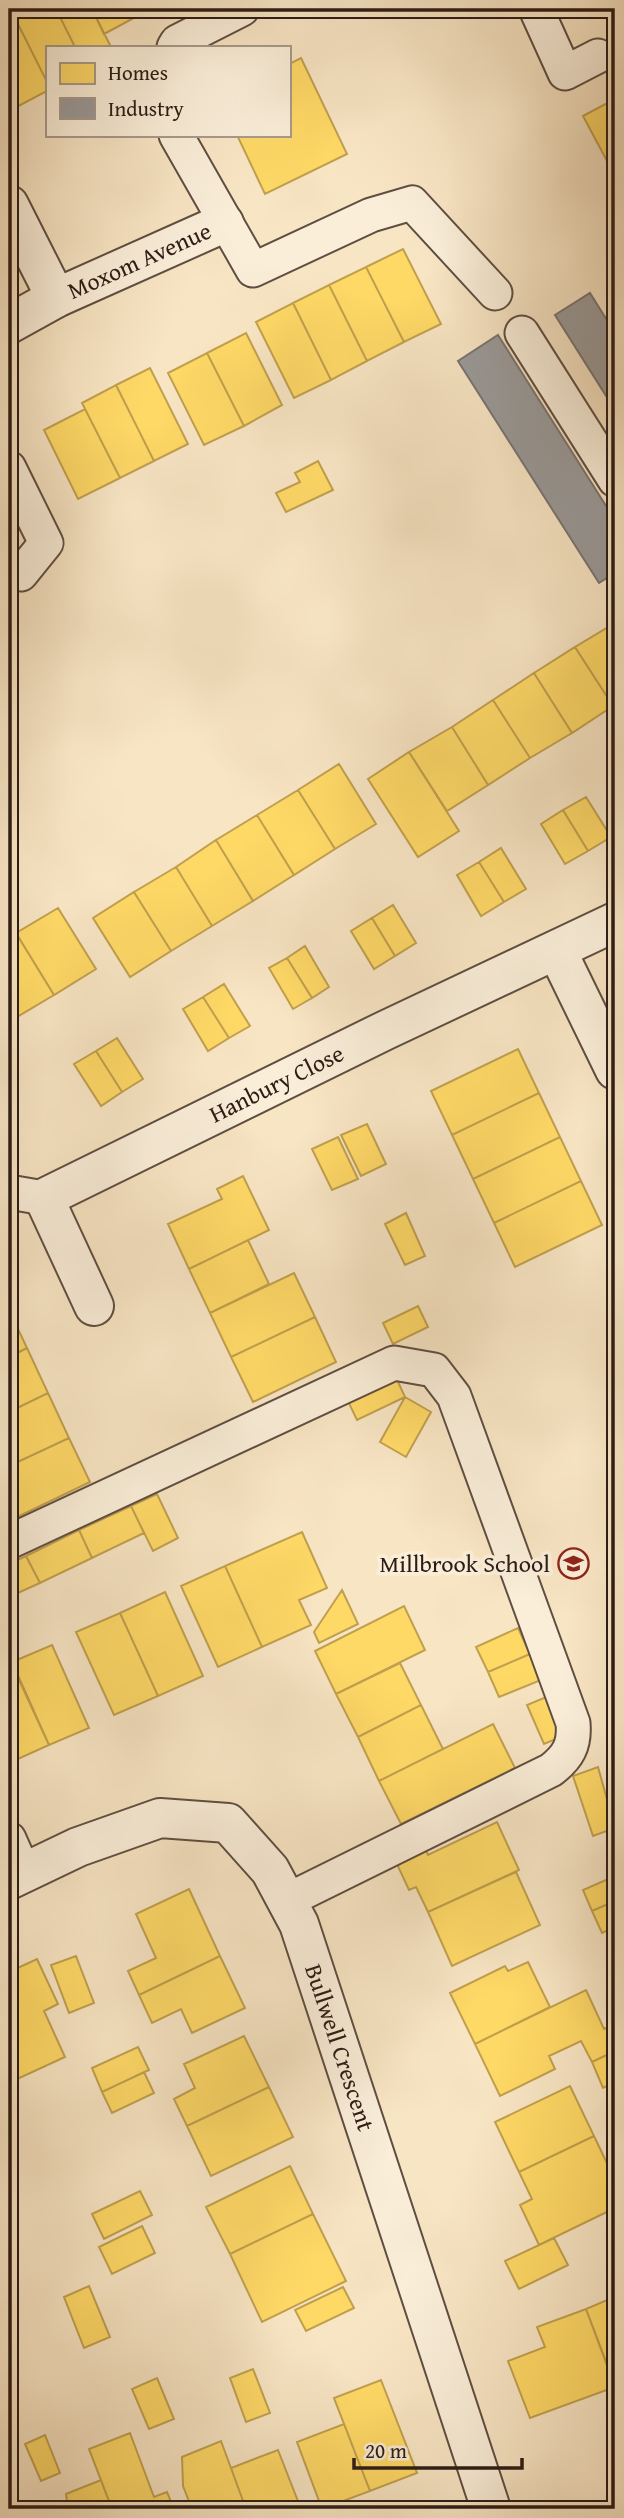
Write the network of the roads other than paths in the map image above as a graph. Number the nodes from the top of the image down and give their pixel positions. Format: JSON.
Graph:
{"nodes":[{"id":1,"x":242,"y":9,"type":"edge"},
{"id":2,"x":536,"y":9,"type":"edge"},
{"id":3,"x":175,"y":46,"type":"edge"},
{"id":4,"x":598,"y":56,"type":"dead end"},
{"id":5,"x":177,"y":136,"type":"edge"},
{"id":6,"x":9,"y":205,"type":"edge"},
{"id":7,"x":224,"y":223,"type":"junction"},
{"id":8,"x":495,"y":293,"type":"dead end"},
{"id":9,"x":56,"y":298,"type":"junction"},
{"id":10,"x":9,"y":324,"type":"edge"},
{"id":11,"x":522,"y":333,"type":"dead end"},
{"id":12,"x":9,"y":468,"type":"edge"},
{"id":13,"x":615,"y":480,"type":"edge"},
{"id":14,"x":20,"y":574,"type":"dead end"},
{"id":15,"x":615,"y":922,"type":"edge"},
{"id":16,"x":557,"y":951,"type":"junction"},
{"id":17,"x":615,"y":1070,"type":"edge"},
{"id":18,"x":27,"y":1195,"type":"edge"},
{"id":19,"x":94,"y":1306,"type":"dead end"},
{"id":20,"x":9,"y":1542,"type":"edge"},
{"id":21,"x":14,"y":1864,"type":"edge"},
{"id":22,"x":286,"y":1901,"type":"junction"},
{"id":23,"x":491,"y":2509,"type":"edge"}],
"edges":[{"from":1,"to":3,"type":"lane"},
{"from":2,"to":4,"type":"lane"},
{"from":5,"to":7,"type":"lane"},
{"from":6,"to":9,"type":"street","name":"Moxom Avenue"},
{"from":7,"to":8,"type":"lane"},
{"from":7,"to":9,"type":"street","name":"Moxom Avenue"},
{"from":9,"to":10,"type":"street","name":"Moxom Avenue"},
{"from":11,"to":13,"type":"lane"},
{"from":12,"to":14,"type":"lane"},
{"from":15,"to":16,"type":"street","name":"Hanbury Close"},
{"from":16,"to":17,"type":"street"},
{"from":16,"to":18,"type":"street","name":"Hanbury Close"},
{"from":18,"to":19,"type":"street","name":"Hanbury Close"},
{"from":20,"to":22,"type":"lane"},
{"from":21,"to":22,"type":"street","name":"Bullwell Crescent"},
{"from":22,"to":23,"type":"street","name":"Bullwell Crescent"}]}
